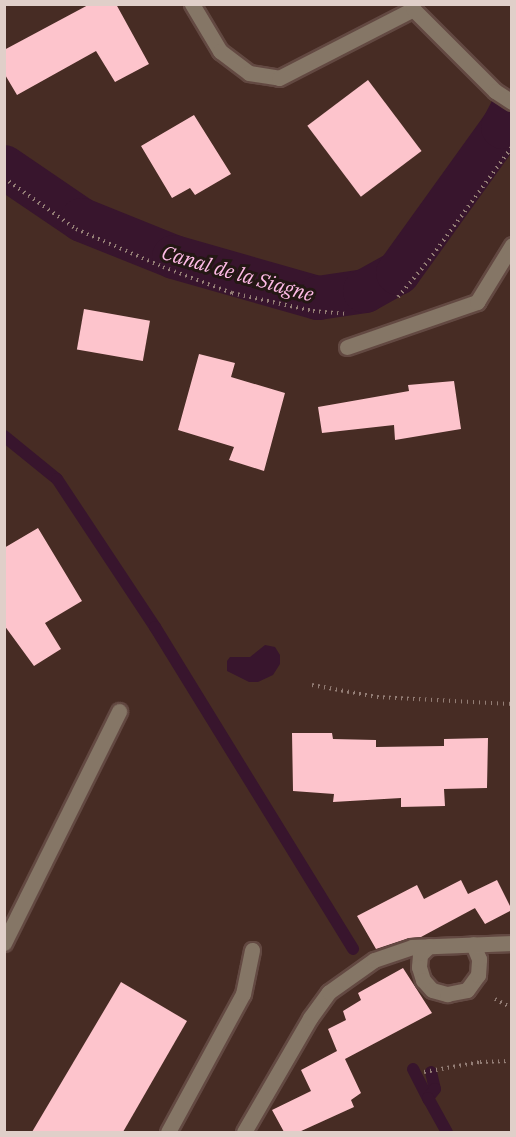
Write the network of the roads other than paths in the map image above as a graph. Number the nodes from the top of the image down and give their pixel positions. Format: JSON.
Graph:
{"nodes":[{"id":1,"x":192,"y":4,"type":"edge"},
{"id":2,"x":512,"y":102,"type":"edge"},
{"id":3,"x":512,"y":244,"type":"edge"},
{"id":4,"x":347,"y":347,"type":"dead end"},
{"id":5,"x":119,"y":711,"type":"dead end"},
{"id":6,"x":4,"y":943,"type":"edge"},
{"id":7,"x":512,"y":943,"type":"edge"},
{"id":8,"x":473,"y":944,"type":"junction"},
{"id":9,"x":429,"y":946,"type":"junction"},
{"id":10,"x":252,"y":950,"type":"dead end"},
{"id":11,"x":168,"y":1132,"type":"edge"},
{"id":12,"x":244,"y":1132,"type":"edge"}],
"edges":[{"from":1,"to":2,"type":"street"},
{"from":3,"to":4,"type":"street"},
{"from":5,"to":6,"type":"street"},
{"from":7,"to":8,"type":"street"},
{"from":8,"to":9,"type":"street"},
{"from":8,"to":9,"type":"street"},
{"from":9,"to":12,"type":"street"},
{"from":10,"to":11,"type":"street"}]}
